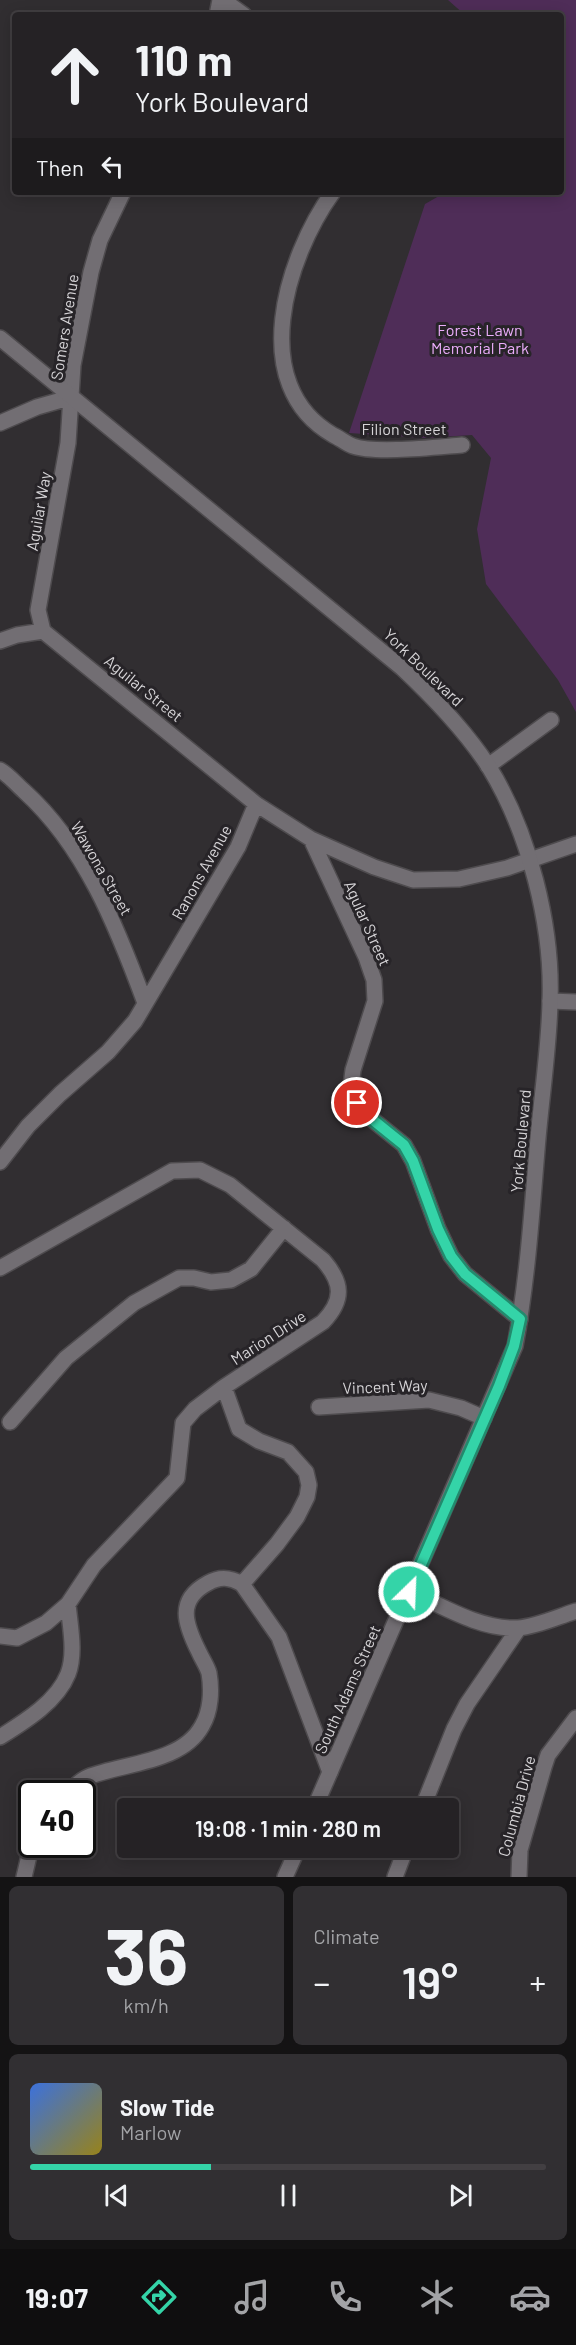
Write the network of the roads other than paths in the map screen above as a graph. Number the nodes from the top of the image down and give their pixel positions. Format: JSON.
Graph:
{"nodes":[{"id":1,"x":221,"y":0,"type":"edge"},
{"id":2,"x":239,"y":12,"type":"edge"},
{"id":3,"x":122,"y":195,"type":"edge"},
{"id":4,"x":331,"y":195,"type":"edge"},
{"id":5,"x":0,"y":338,"type":"edge"},
{"id":6,"x":72,"y":397,"type":"junction"},
{"id":7,"x":0,"y":423,"type":"edge"},
{"id":8,"x":462,"y":445,"type":"dead end"},
{"id":9,"x":43,"y":631,"type":"junction"},
{"id":10,"x":0,"y":641,"type":"edge"},
{"id":11,"x":550,"y":720,"type":"dead end"},
{"id":12,"x":488,"y":766,"type":"junction"},
{"id":13,"x":0,"y":770,"type":"edge"},
{"id":14,"x":256,"y":804,"type":"junction"},
{"id":15,"x":311,"y":839,"type":"junction"},
{"id":16,"x":576,"y":844,"type":"edge"},
{"id":17,"x":530,"y":860,"type":"junction"},
{"id":18,"x":550,"y":1001,"type":"junction"},
{"id":19,"x":576,"y":1002,"type":"edge"},
{"id":20,"x":145,"y":1003,"type":"junction"},
{"id":21,"x":0,"y":1162,"type":"edge"},
{"id":22,"x":284,"y":1228,"type":"junction"},
{"id":23,"x":0,"y":1268,"type":"edge"},
{"id":24,"x":520,"y":1319,"type":"junction"},
{"id":25,"x":499,"y":1386,"type":"joint"},
{"id":26,"x":224,"y":1387,"type":"junction"},
{"id":27,"x":319,"y":1407,"type":"dead end"},
{"id":28,"x":484,"y":1418,"type":"junction"},
{"id":29,"x":10,"y":1422,"type":"dead end"},
{"id":30,"x":242,"y":1584,"type":"junction"},
{"id":31,"x":409,"y":1592,"type":"junction"},
{"id":32,"x":68,"y":1604,"type":"junction"},
{"id":33,"x":576,"y":1611,"type":"edge"},
{"id":34,"x":519,"y":1628,"type":"junction"},
{"id":35,"x":0,"y":1636,"type":"edge"},
{"id":36,"x":576,"y":1718,"type":"edge"},
{"id":37,"x":0,"y":1737,"type":"edge"},
{"id":38,"x":330,"y":1772,"type":"junction"},
{"id":39,"x":82,"y":1780,"type":"edge"},
{"id":40,"x":319,"y":1798,"type":"edge"},
{"id":41,"x":426,"y":1798,"type":"edge"},
{"id":42,"x":28,"y":1858,"type":"edge"},
{"id":43,"x":294,"y":1858,"type":"edge"},
{"id":44,"x":402,"y":1858,"type":"edge"},
{"id":45,"x":24,"y":1877,"type":"edge"},
{"id":46,"x":285,"y":1877,"type":"edge"},
{"id":47,"x":395,"y":1877,"type":"edge"},
{"id":48,"x":519,"y":1877,"type":"edge"}],
"edges":[{"from":1,"to":2,"type":"street"},
{"from":3,"to":6,"type":"street","name":"Somers Avenue"},
{"from":4,"to":8,"type":"street","name":"Filion Street"},
{"from":5,"to":6,"type":"street","name":"York Boulevard"},
{"from":6,"to":7,"type":"street","name":"Somers Avenue"},
{"from":6,"to":9,"type":"street","name":"Aguilar Way"},
{"from":6,"to":12,"type":"street","name":"York Boulevard"},
{"from":9,"to":10,"type":"street"},
{"from":9,"to":14,"type":"street","name":"Aguilar Street"},
{"from":11,"to":12,"type":"street"},
{"from":12,"to":17,"type":"street","name":"York Boulevard"},
{"from":13,"to":20,"type":"street","name":"Wawona Street"},
{"from":14,"to":15,"type":"street"},
{"from":14,"to":20,"type":"street","name":"Ranons Avenue"},
{"from":15,"to":17,"type":"street"},
{"from":15,"to":24,"type":"street","name":"Agular Street"},
{"from":16,"to":17,"type":"street"},
{"from":17,"to":18,"type":"street","name":"York Boulevard"},
{"from":18,"to":19,"type":"street"},
{"from":18,"to":24,"type":"street","name":"York Boulevard"},
{"from":20,"to":21,"type":"street","name":"Ranons Avenue"},
{"from":22,"to":23,"type":"street","name":"Marion Drive"},
{"from":22,"to":26,"type":"street","name":"Marion Drive"},
{"from":22,"to":29,"type":"street"},
{"from":24,"to":25,"type":"street","name":"York Boulevard"},
{"from":25,"to":28,"type":"street","name":"South Adams Street"},
{"from":26,"to":30,"type":"street"},
{"from":26,"to":32,"type":"street","name":"Marion Drive"},
{"from":27,"to":28,"type":"street","name":"Vincent Way"},
{"from":28,"to":31,"type":"street","name":"South Adams Street"},
{"from":30,"to":38,"type":"street"},
{"from":30,"to":39,"type":"street"},
{"from":31,"to":34,"type":"street"},
{"from":31,"to":38,"type":"street","name":"South Adams Street"},
{"from":32,"to":35,"type":"street","name":"Marion Drive"},
{"from":32,"to":37,"type":"street"},
{"from":33,"to":34,"type":"street"},
{"from":34,"to":41,"type":"street"},
{"from":36,"to":48,"type":"street","name":"Columbia Drive"},
{"from":38,"to":40,"type":"street","name":"South Adams Street"},
{"from":42,"to":45,"type":"street"},
{"from":43,"to":46,"type":"street"},
{"from":44,"to":47,"type":"street"}]}
